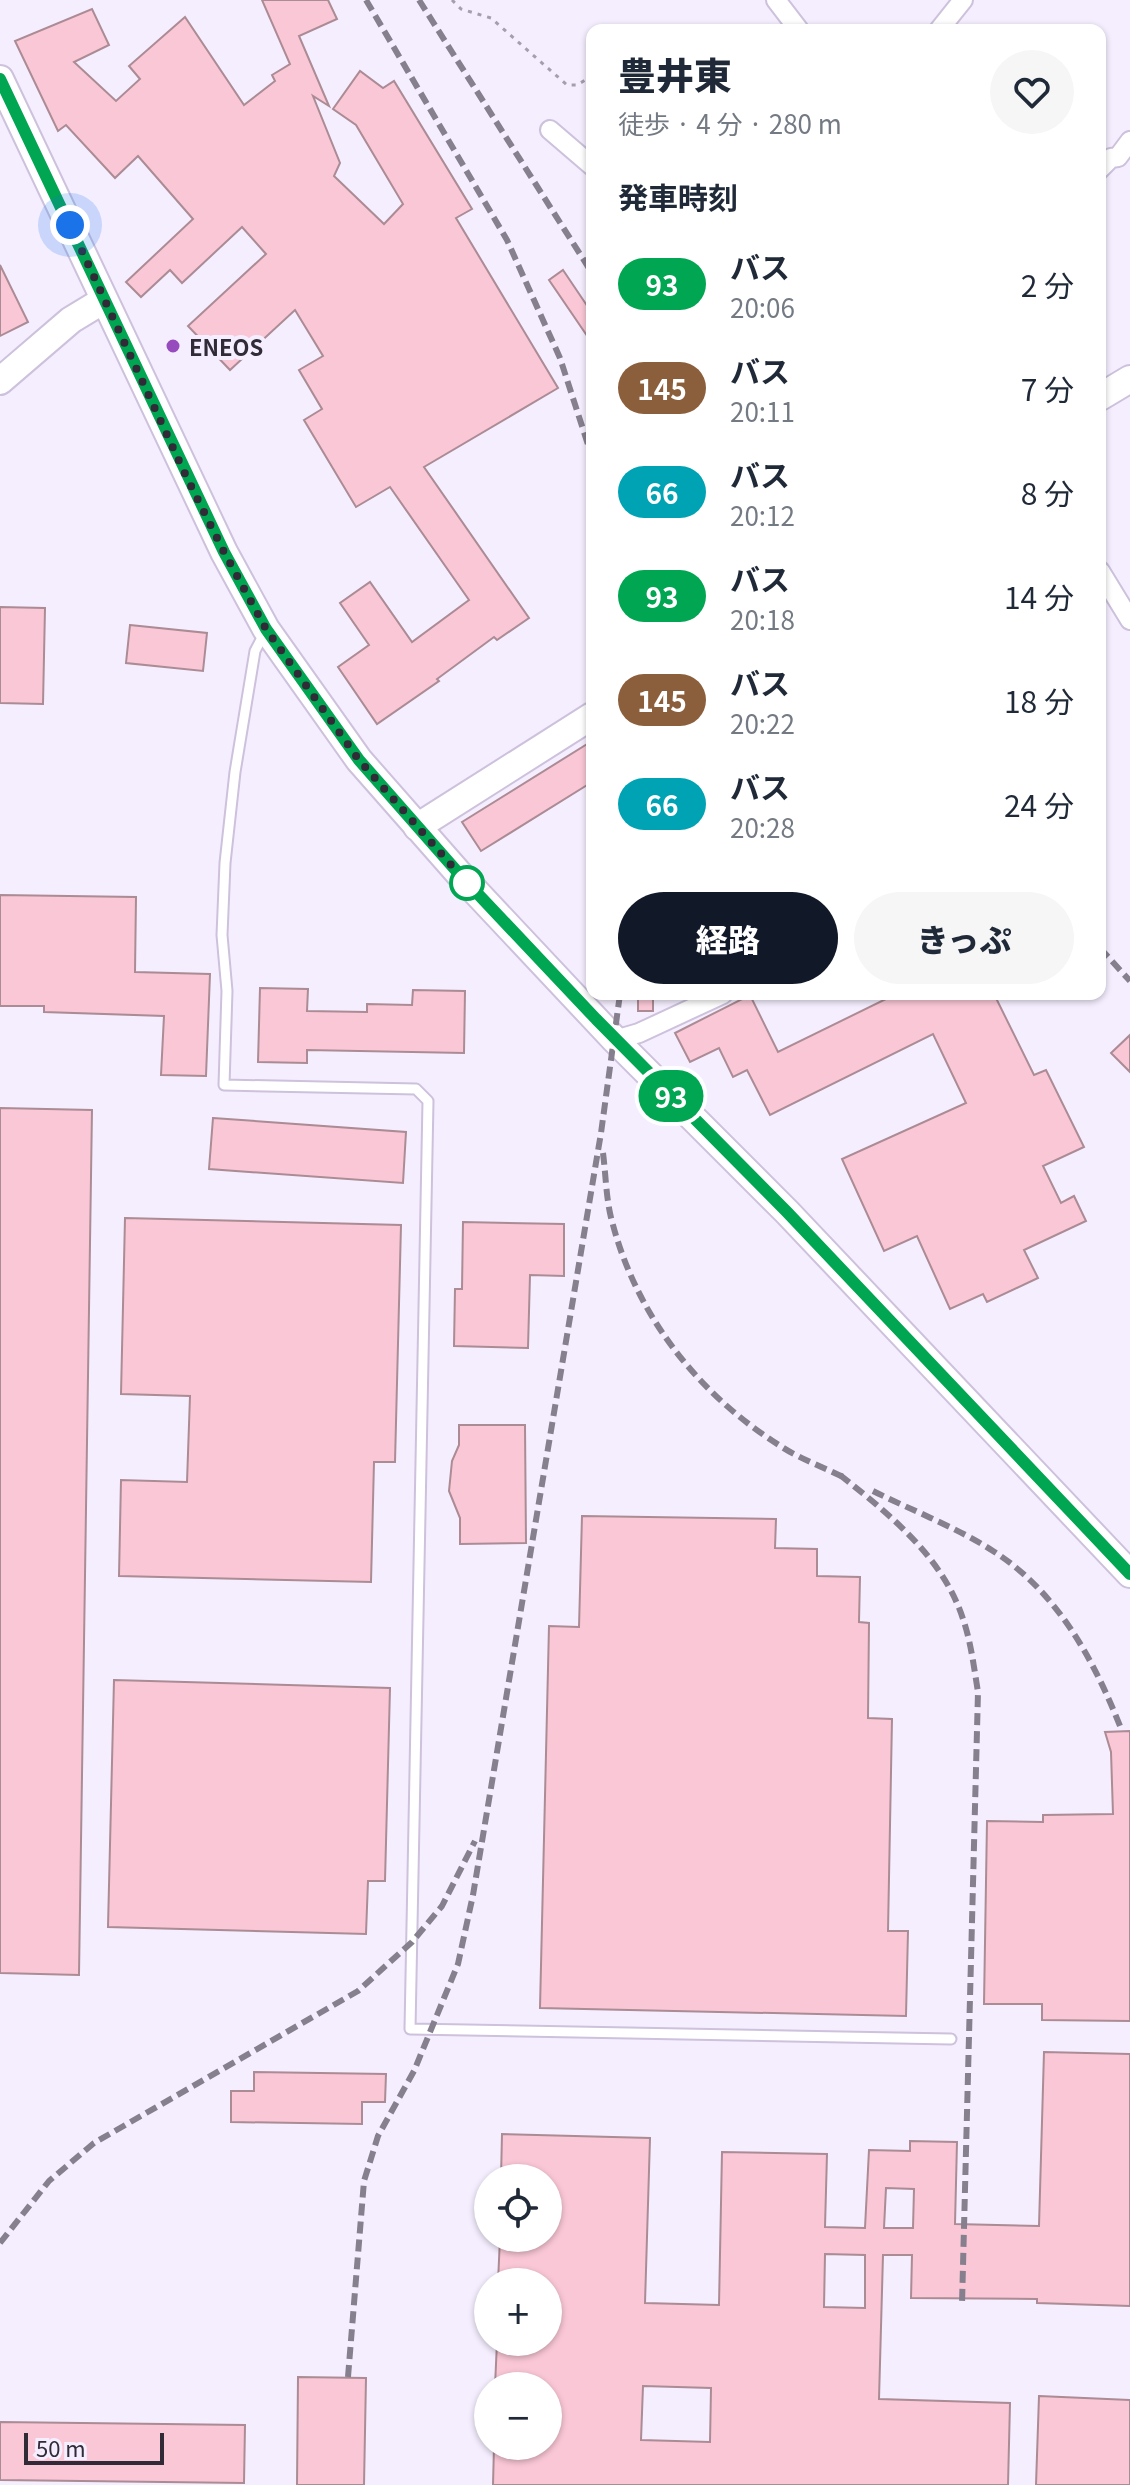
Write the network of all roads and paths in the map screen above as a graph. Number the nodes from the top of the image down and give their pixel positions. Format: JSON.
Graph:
{"nodes":[{"id":1,"x":452,"y":0,"type":"edge"},
{"id":2,"x":776,"y":0,"type":"edge"},
{"id":3,"x":963,"y":0,"type":"edge"},
{"id":4,"x":794,"y":24,"type":"edge"},
{"id":5,"x":944,"y":24,"type":"edge"},
{"id":6,"x":0,"y":79,"type":"edge"},
{"id":7,"x":586,"y":80,"type":"edge"},
{"id":8,"x":550,"y":130,"type":"dead end"},
{"id":9,"x":1130,"y":141,"type":"edge"},
{"id":10,"x":1106,"y":159,"type":"edge"},
{"id":11,"x":586,"y":161,"type":"edge"},
{"id":12,"x":104,"y":300,"type":"junction"},
{"id":13,"x":1130,"y":379,"type":"edge"},
{"id":14,"x":0,"y":381,"type":"edge"},
{"id":15,"x":1106,"y":393,"type":"edge"},
{"id":16,"x":1106,"y":581,"type":"edge"},
{"id":17,"x":1130,"y":620,"type":"edge"},
{"id":18,"x":266,"y":629,"type":"junction"},
{"id":19,"x":586,"y":720,"type":"edge"},
{"id":20,"x":417,"y":827,"type":"junction"},
{"id":21,"x":710,"y":1000,"type":"edge"},
{"id":22,"x":615,"y":1040,"type":"junction"},
{"id":23,"x":1130,"y":1574,"type":"edge"},
{"id":24,"x":951,"y":2039,"type":"dead end"}],
"edges":[{"from":1,"to":7,"type":"path"},
{"from":2,"to":4,"type":"street"},
{"from":3,"to":5,"type":"street"},
{"from":6,"to":12,"type":"main road"},
{"from":8,"to":11,"type":"street"},
{"from":9,"to":10,"type":"street"},
{"from":12,"to":14,"type":"main road"},
{"from":12,"to":18,"type":"main road"},
{"from":13,"to":15,"type":"main road"},
{"from":16,"to":17,"type":"street"},
{"from":18,"to":20,"type":"main road"},
{"from":18,"to":24,"type":"lane"},
{"from":19,"to":20,"type":"main road"},
{"from":20,"to":22,"type":"main road"},
{"from":21,"to":22,"type":"street"},
{"from":22,"to":23,"type":"main road"}]}
